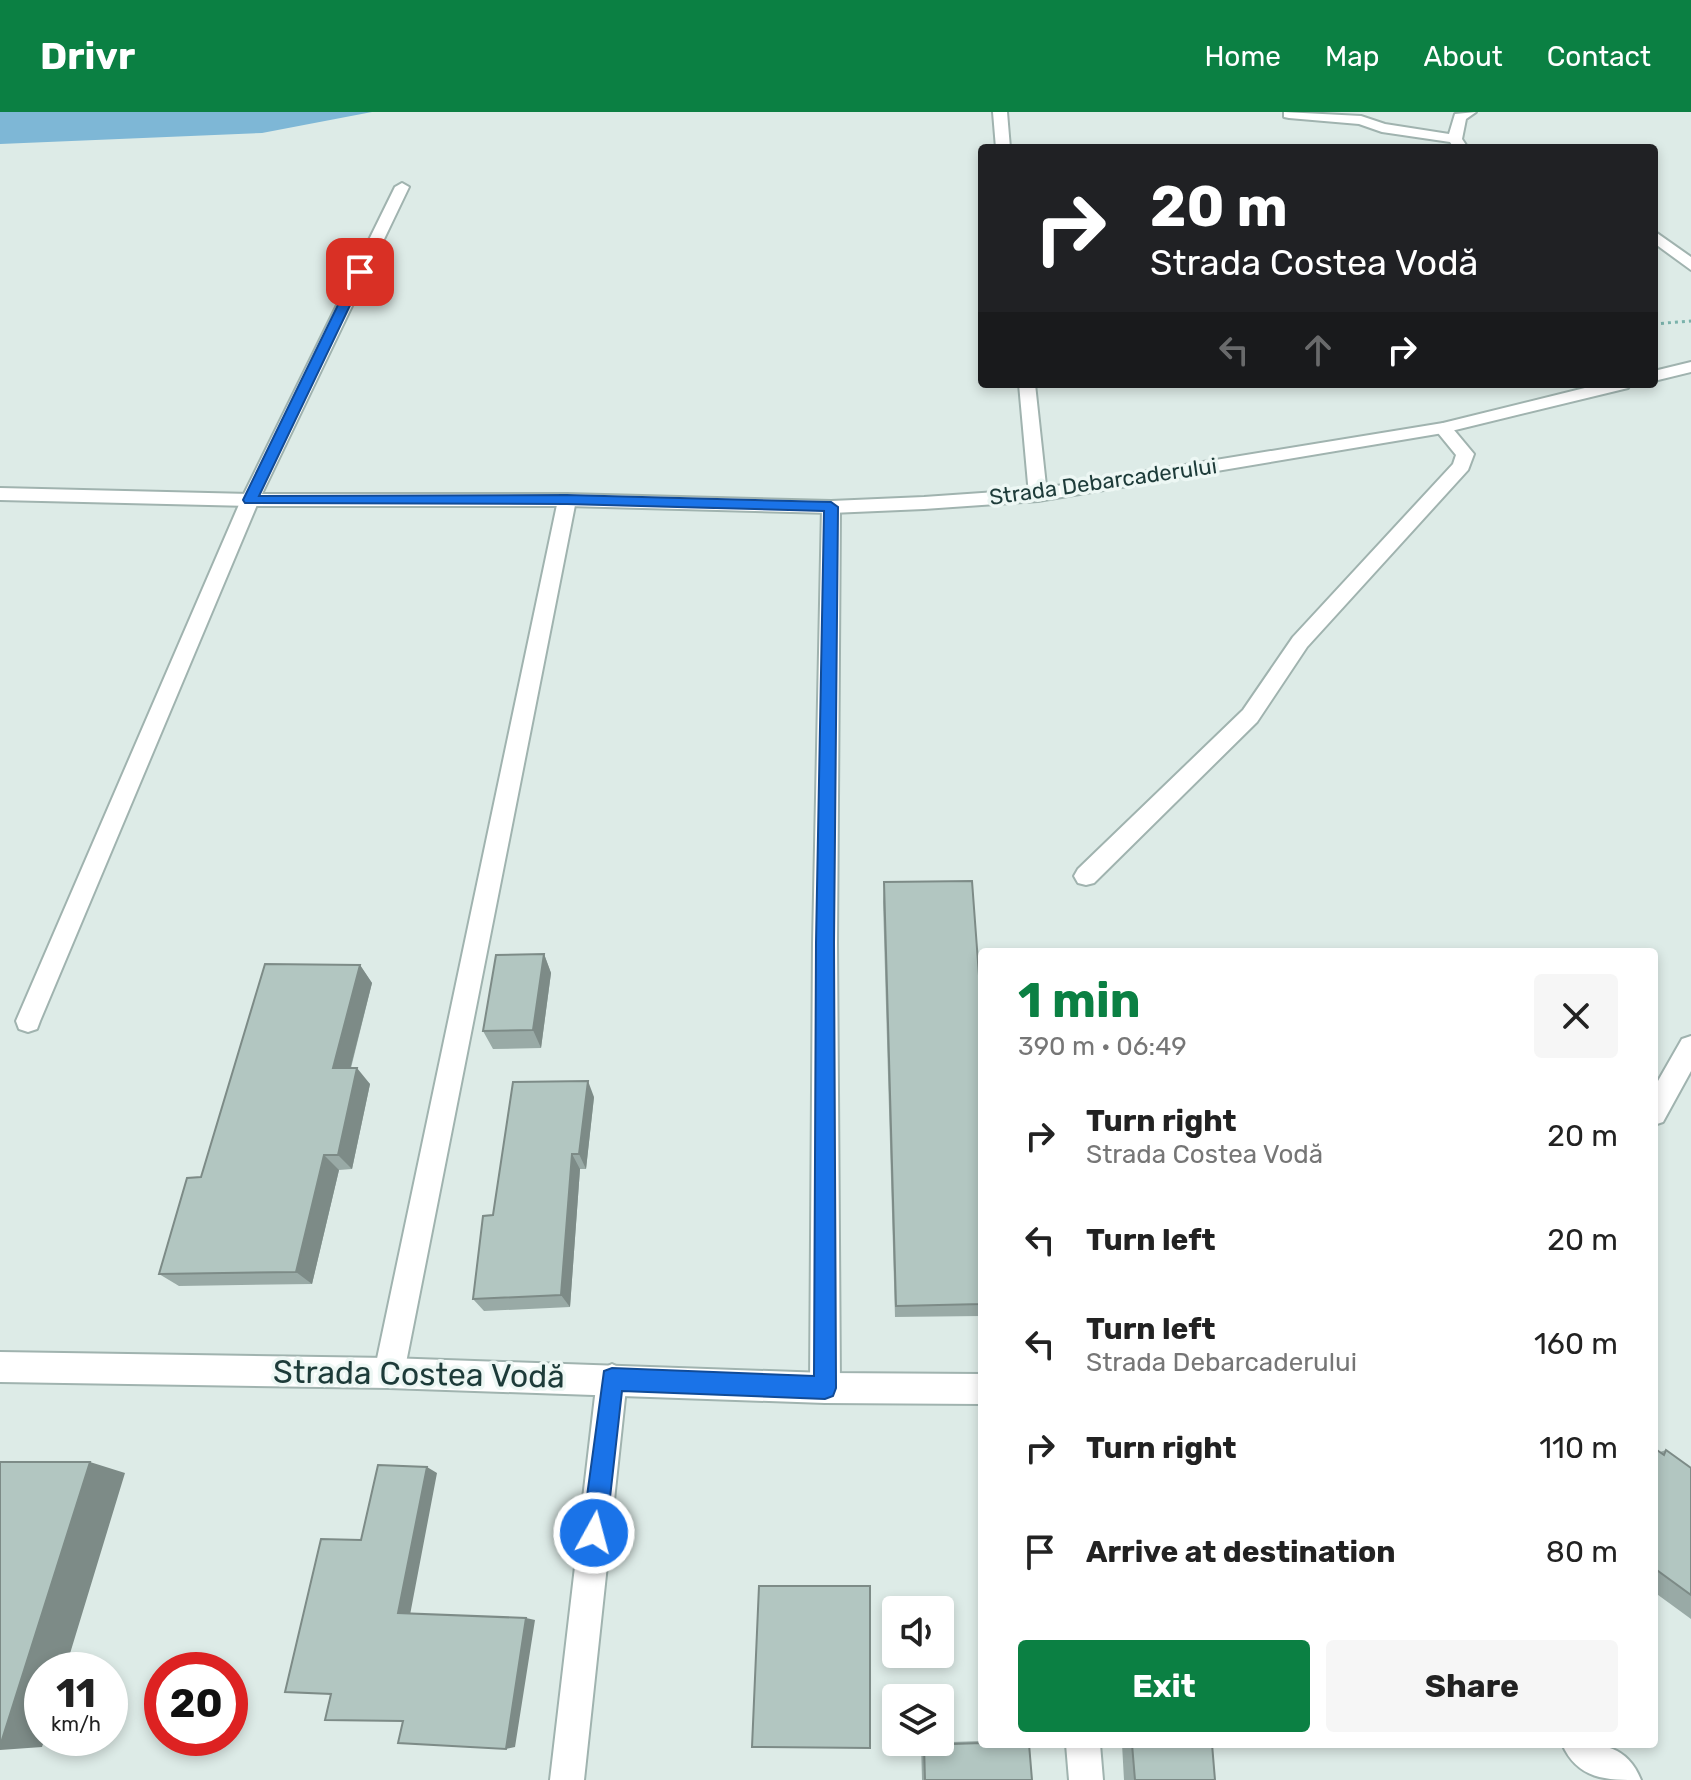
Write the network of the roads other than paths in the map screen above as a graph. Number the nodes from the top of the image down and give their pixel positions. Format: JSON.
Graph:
{"nodes":[{"id":1,"x":1000,"y":112,"type":"edge"},
{"id":2,"x":1444,"y":112,"type":"edge"},
{"id":3,"x":1289,"y":114,"type":"edge"},
{"id":4,"x":1464,"y":114,"type":"edge"},
{"id":5,"x":1458,"y":143,"type":"edge"},
{"id":6,"x":1003,"y":144,"type":"edge"},
{"id":7,"x":402,"y":187,"type":"dead end"},
{"id":8,"x":1658,"y":239,"type":"edge"},
{"id":9,"x":1691,"y":265,"type":"edge"},
{"id":10,"x":1691,"y":367,"type":"edge"},
{"id":11,"x":1658,"y":375,"type":"edge"},
{"id":12,"x":1027,"y":388,"type":"edge"},
{"id":13,"x":1606,"y":388,"type":"edge"},
{"id":14,"x":1443,"y":428,"type":"junction"},
{"id":15,"x":0,"y":494,"type":"edge"},
{"id":16,"x":1038,"y":495,"type":"junction"},
{"id":17,"x":250,"y":500,"type":"junction"},
{"id":18,"x":567,"y":500,"type":"junction"},
{"id":19,"x":831,"y":507,"type":"junction"},
{"id":20,"x":1086,"y":876,"type":"dead end"},
{"id":21,"x":28,"y":1021,"type":"dead end"},
{"id":22,"x":1691,"y":1047,"type":"edge"},
{"id":23,"x":1658,"y":1106,"type":"edge"},
{"id":24,"x":0,"y":1367,"type":"edge"},
{"id":25,"x":389,"y":1373,"type":"junction"},
{"id":26,"x":612,"y":1379,"type":"junction"},
{"id":27,"x":825,"y":1388,"type":"junction"},
{"id":28,"x":978,"y":1389,"type":"edge"},
{"id":29,"x":1083,"y":1748,"type":"edge"},
{"id":30,"x":1584,"y":1748,"type":"edge"},
{"id":31,"x":567,"y":1780,"type":"edge"},
{"id":32,"x":1086,"y":1780,"type":"edge"},
{"id":33,"x":1624,"y":1780,"type":"edge"}],
"edges":[{"from":1,"to":6,"type":"street"},
{"from":2,"to":4,"type":"street"},
{"from":3,"to":5,"type":"street"},
{"from":4,"to":5,"type":"street"},
{"from":7,"to":17,"type":"street"},
{"from":8,"to":9,"type":"street"},
{"from":10,"to":11,"type":"street"},
{"from":12,"to":16,"type":"street"},
{"from":13,"to":14,"type":"street","name":"Strada Debarcaderului"},
{"from":14,"to":16,"type":"street","name":"Strada Debarcaderului"},
{"from":14,"to":20,"type":"street"},
{"from":15,"to":17,"type":"street","name":"Strada Debarcaderului"},
{"from":16,"to":19,"type":"street","name":"Strada Debarcaderului"},
{"from":17,"to":18,"type":"street","name":"Strada Debarcaderului"},
{"from":17,"to":21,"type":"street"},
{"from":18,"to":19,"type":"street","name":"Strada Debarcaderului"},
{"from":18,"to":25,"type":"street"},
{"from":19,"to":27,"type":"street"},
{"from":22,"to":23,"type":"street"},
{"from":24,"to":25,"type":"street","name":"Strada Costea Vodă"},
{"from":25,"to":26,"type":"street","name":"Strada Costea Vodă"},
{"from":26,"to":27,"type":"street","name":"Strada Costea Vodă"},
{"from":26,"to":31,"type":"street"},
{"from":27,"to":28,"type":"street","name":"Strada Costea Vodă"},
{"from":29,"to":32,"type":"street"},
{"from":30,"to":33,"type":"street"}]}
